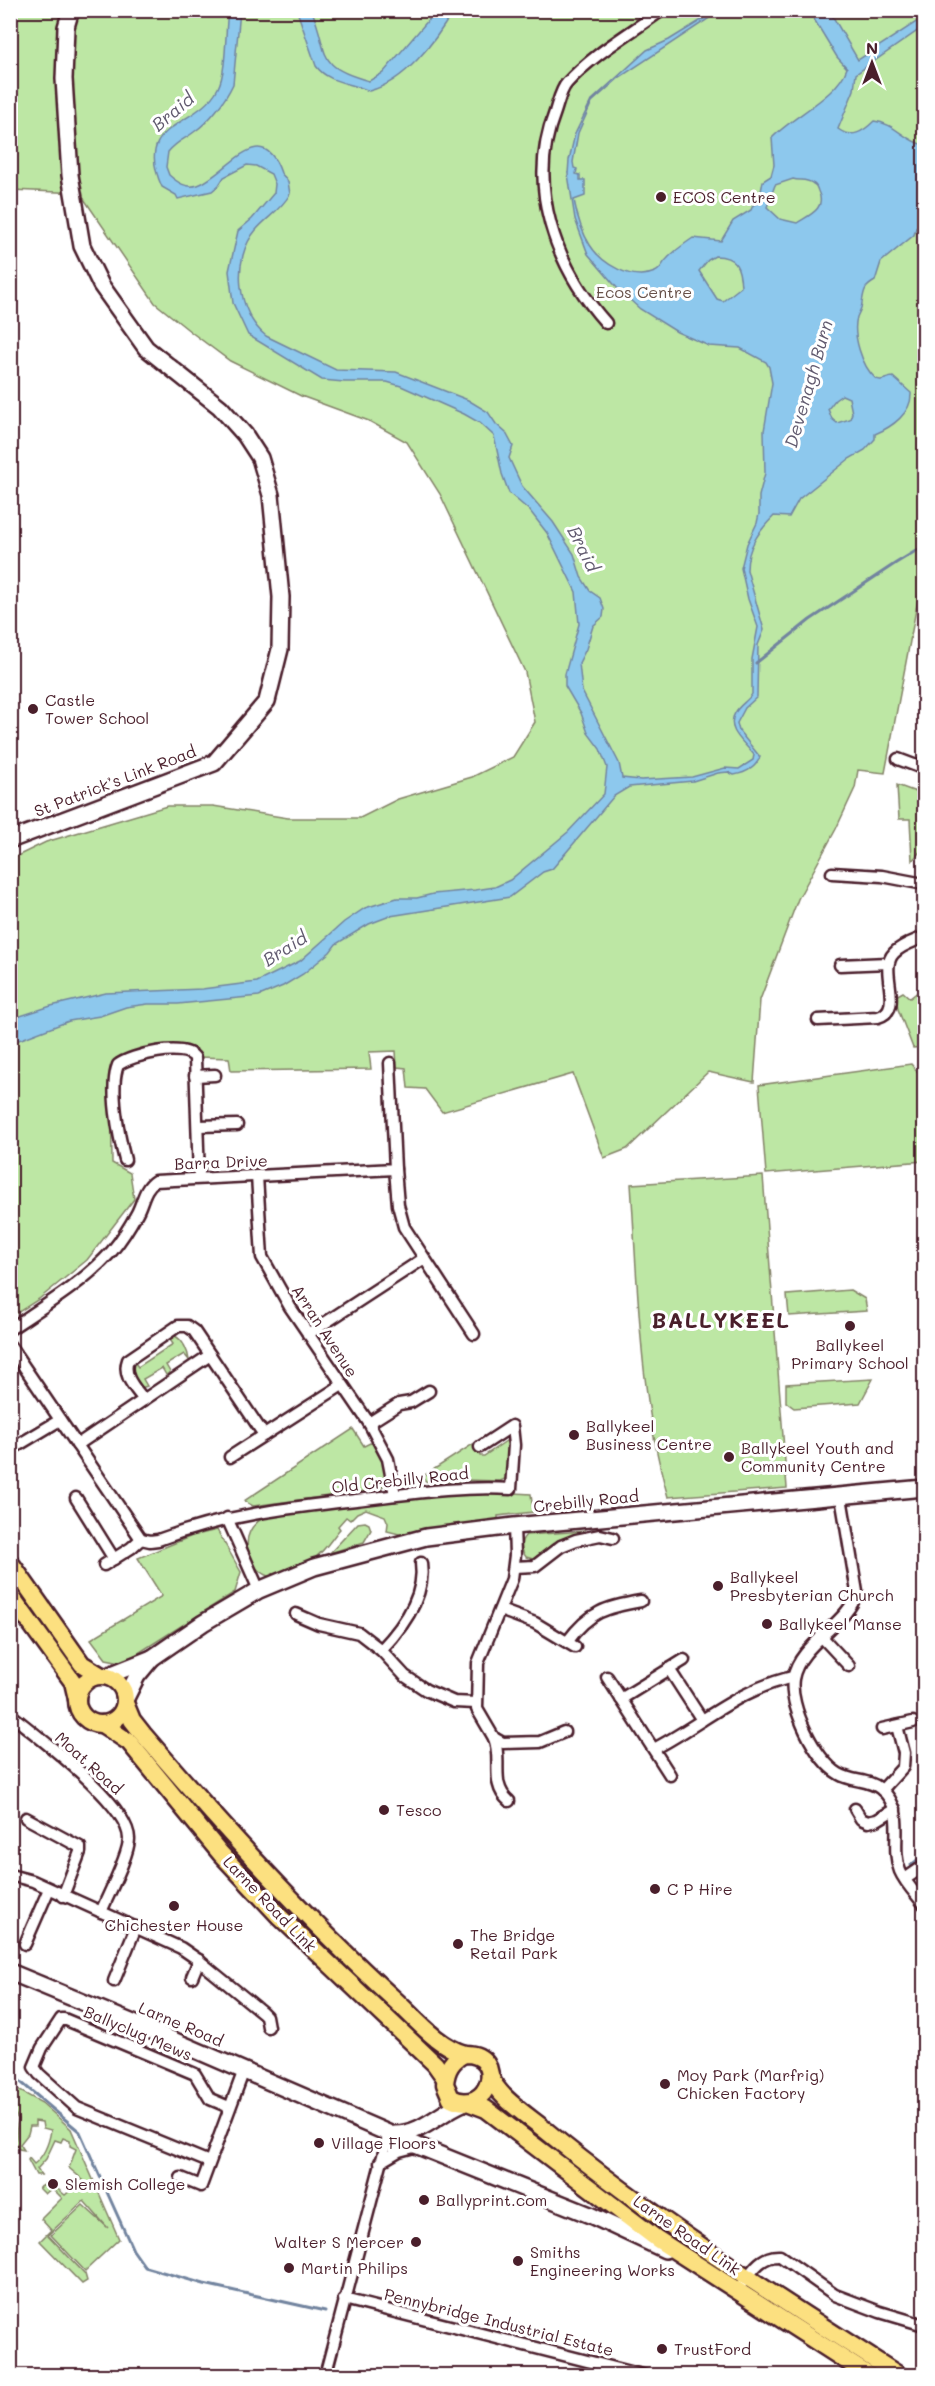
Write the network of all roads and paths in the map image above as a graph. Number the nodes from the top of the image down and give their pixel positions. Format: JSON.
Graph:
{"nodes":[{"id":1,"x":71,"y":10,"type":"edge"},
{"id":2,"x":662,"y":10,"type":"edge"},
{"id":3,"x":606,"y":323,"type":"dead end"},
{"id":4,"x":898,"y":759,"type":"dead end"},
{"id":5,"x":924,"y":762,"type":"edge"},
{"id":6,"x":10,"y":840,"type":"edge"},
{"id":7,"x":832,"y":873,"type":"dead end"},
{"id":8,"x":924,"y":884,"type":"edge"},
{"id":9,"x":924,"y":937,"type":"edge"},
{"id":10,"x":888,"y":963,"type":"junction"},
{"id":11,"x":840,"y":965,"type":"dead end"},
{"id":12,"x":818,"y":1020,"type":"dead end"},
{"id":13,"x":390,"y":1063,"type":"dead end"},
{"id":14,"x":216,"y":1075,"type":"dead end"},
{"id":15,"x":195,"y":1076,"type":"junction"},
{"id":16,"x":237,"y":1125,"type":"dead end"},
{"id":17,"x":198,"y":1126,"type":"junction"},
{"id":18,"x":125,"y":1160,"type":"dead end"},
{"id":19,"x":395,"y":1169,"type":"junction"},
{"id":20,"x":257,"y":1176,"type":"junction"},
{"id":21,"x":199,"y":1178,"type":"junction"},
{"id":22,"x":423,"y":1259,"type":"junction"},
{"id":23,"x":10,"y":1329,"type":"edge"},
{"id":24,"x":308,"y":1334,"type":"junction"},
{"id":25,"x":474,"y":1334,"type":"dead end"},
{"id":26,"x":10,"y":1346,"type":"edge"},
{"id":27,"x":210,"y":1355,"type":"junction"},
{"id":28,"x":342,"y":1384,"type":"junction"},
{"id":29,"x":429,"y":1391,"type":"dead end"},
{"id":30,"x":144,"y":1400,"type":"junction"},
{"id":31,"x":60,"y":1420,"type":"junction"},
{"id":32,"x":369,"y":1423,"type":"junction"},
{"id":33,"x":264,"y":1435,"type":"junction"},
{"id":34,"x":77,"y":1445,"type":"junction"},
{"id":35,"x":480,"y":1447,"type":"dead end"},
{"id":36,"x":10,"y":1450,"type":"edge"},
{"id":37,"x":230,"y":1457,"type":"dead end"},
{"id":38,"x":924,"y":1488,"type":"edge"},
{"id":39,"x":395,"y":1495,"type":"junction"},
{"id":40,"x":840,"y":1497,"type":"junction"},
{"id":41,"x":76,"y":1498,"type":"dead end"},
{"id":42,"x":227,"y":1518,"type":"junction"},
{"id":43,"x":514,"y":1526,"type":"junction"},
{"id":44,"x":141,"y":1539,"type":"junction"},
{"id":45,"x":613,"y":1539,"type":"dead end"},
{"id":46,"x":10,"y":1562,"type":"edge"},
{"id":47,"x":421,"y":1563,"type":"dead end"},
{"id":48,"x":514,"y":1567,"type":"junction"},
{"id":49,"x":259,"y":1590,"type":"junction"},
{"id":50,"x":10,"y":1595,"type":"edge"},
{"id":51,"x":640,"y":1601,"type":"dead end"},
{"id":52,"x":500,"y":1610,"type":"junction"},
{"id":53,"x":296,"y":1614,"type":"dead end"},
{"id":54,"x":821,"y":1636,"type":"junction"},
{"id":55,"x":381,"y":1650,"type":"junction"},
{"id":56,"x":152,"y":1658,"type":"junction"},
{"id":57,"x":684,"y":1660,"type":"dead end"},
{"id":58,"x":849,"y":1666,"type":"dead end"},
{"id":59,"x":669,"y":1669,"type":"junction"},
{"id":60,"x":104,"y":1676,"type":"junction"},
{"id":61,"x":607,"y":1677,"type":"dead end"},
{"id":62,"x":793,"y":1677,"type":"junction"},
{"id":63,"x":621,"y":1699,"type":"junction"},
{"id":64,"x":77,"y":1700,"type":"junction"},
{"id":65,"x":126,"y":1700,"type":"junction"},
{"id":66,"x":476,"y":1703,"type":"junction"},
{"id":67,"x":10,"y":1714,"type":"edge"},
{"id":68,"x":702,"y":1720,"type":"junction"},
{"id":69,"x":913,"y":1722,"type":"dead end"},
{"id":70,"x":102,"y":1724,"type":"junction"},
{"id":71,"x":897,"y":1726,"type":"junction"},
{"id":72,"x":882,"y":1729,"type":"dead end"},
{"id":73,"x":564,"y":1732,"type":"dead end"},
{"id":74,"x":494,"y":1738,"type":"junction"},
{"id":75,"x":654,"y":1749,"type":"junction"},
{"id":76,"x":670,"y":1775,"type":"dead end"},
{"id":77,"x":882,"y":1790,"type":"junction"},
{"id":78,"x":509,"y":1801,"type":"dead end"},
{"id":79,"x":855,"y":1809,"type":"dead end"},
{"id":80,"x":895,"y":1809,"type":"junction"},
{"id":81,"x":26,"y":1818,"type":"dead end"},
{"id":82,"x":924,"y":1866,"type":"edge"},
{"id":83,"x":10,"y":1875,"type":"edge"},
{"id":84,"x":905,"y":1879,"type":"junction"},
{"id":85,"x":49,"y":1889,"type":"junction"},
{"id":86,"x":63,"y":1896,"type":"junction"},
{"id":87,"x":924,"y":1904,"type":"edge"},
{"id":88,"x":101,"y":1912,"type":"junction"},
{"id":89,"x":136,"y":1928,"type":"junction"},
{"id":90,"x":25,"y":1944,"type":"dead end"},
{"id":91,"x":199,"y":1960,"type":"junction"},
{"id":92,"x":10,"y":1972,"type":"edge"},
{"id":93,"x":192,"y":1977,"type":"dead end"},
{"id":94,"x":114,"y":1981,"type":"dead end"},
{"id":95,"x":268,"y":2027,"type":"dead end"},
{"id":96,"x":465,"y":2054,"type":"junction"},
{"id":97,"x":244,"y":2070,"type":"junction"},
{"id":98,"x":490,"y":2075,"type":"junction"},
{"id":99,"x":445,"y":2081,"type":"junction"},
{"id":100,"x":466,"y":2103,"type":"junction"},
{"id":101,"x":229,"y":2107,"type":"junction"},
{"id":102,"x":436,"y":2118,"type":"junction"},
{"id":103,"x":390,"y":2134,"type":"junction"},
{"id":104,"x":418,"y":2146,"type":"junction"},
{"id":105,"x":209,"y":2162,"type":"junction"},
{"id":106,"x":380,"y":2162,"type":"junction"},
{"id":107,"x":181,"y":2178,"type":"dead end"},
{"id":108,"x":693,"y":2263,"type":"junction"},
{"id":109,"x":747,"y":2278,"type":"junction"},
{"id":110,"x":737,"y":2292,"type":"junction"},
{"id":111,"x":344,"y":2299,"type":"junction"},
{"id":112,"x":924,"y":2325,"type":"edge"},
{"id":113,"x":325,"y":2376,"type":"edge"},
{"id":114,"x":646,"y":2376,"type":"edge"},
{"id":115,"x":870,"y":2376,"type":"edge"},
{"id":116,"x":900,"y":2376,"type":"edge"}],
"edges":[{"from":1,"to":6,"type":"street","name":"St Patrick’s Link Road"},
{"from":2,"to":3,"type":"street"},
{"from":4,"to":5,"type":"street"},
{"from":7,"to":8,"type":"street"},
{"from":9,"to":10,"type":"street"},
{"from":10,"to":11,"type":"street"},
{"from":10,"to":12,"type":"street"},
{"from":13,"to":19,"type":"street"},
{"from":14,"to":15,"type":"street"},
{"from":15,"to":17,"type":"street"},
{"from":15,"to":18,"type":"street"},
{"from":16,"to":17,"type":"street"},
{"from":17,"to":21,"type":"street"},
{"from":19,"to":20,"type":"street","name":"Barra Drive"},
{"from":19,"to":22,"type":"street"},
{"from":20,"to":21,"type":"street","name":"Barra Drive"},
{"from":20,"to":24,"type":"street","name":"Arran Avenue"},
{"from":21,"to":23,"type":"street","name":"Barra Drive"},
{"from":22,"to":24,"type":"street"},
{"from":22,"to":25,"type":"street"},
{"from":24,"to":28,"type":"street","name":"Arran Avenue"},
{"from":26,"to":31,"type":"street"},
{"from":27,"to":30,"type":"street"},
{"from":27,"to":30,"type":"street"},
{"from":27,"to":33,"type":"street"},
{"from":28,"to":32,"type":"street","name":"Arran Avenue"},
{"from":28,"to":33,"type":"street"},
{"from":29,"to":32,"type":"street"},
{"from":30,"to":34,"type":"street"},
{"from":31,"to":34,"type":"street"},
{"from":31,"to":36,"type":"street"},
{"from":32,"to":39,"type":"street","name":"Arran Avenue"},
{"from":33,"to":37,"type":"street"},
{"from":34,"to":44,"type":"street"},
{"from":35,"to":39,"type":"street","name":"Old Crebilly Road"},
{"from":38,"to":40,"type":"street","name":"Crebilly Road"},
{"from":39,"to":42,"type":"street","name":"Old Crebilly Road"},
{"from":40,"to":43,"type":"street","name":"Crebilly Road"},
{"from":40,"to":54,"type":"street"},
{"from":41,"to":44,"type":"street"},
{"from":42,"to":44,"type":"street"},
{"from":42,"to":49,"type":"street"},
{"from":43,"to":48,"type":"street"},
{"from":43,"to":49,"type":"street","name":"Crebilly Road"},
{"from":45,"to":48,"type":"street"},
{"from":46,"to":60,"type":"main road"},
{"from":47,"to":55,"type":"street"},
{"from":48,"to":52,"type":"street"},
{"from":49,"to":56,"type":"street","name":"Crebilly Road"},
{"from":50,"to":64,"type":"main road"},
{"from":51,"to":52,"type":"street"},
{"from":52,"to":66,"type":"street"},
{"from":53,"to":55,"type":"street"},
{"from":54,"to":58,"type":"street"},
{"from":54,"to":62,"type":"street"},
{"from":55,"to":66,"type":"street"},
{"from":56,"to":60,"type":"street","name":"Crebilly Road"},
{"from":56,"to":65,"type":"street","name":"Crebilly Road"},
{"from":57,"to":59,"type":"street"},
{"from":59,"to":63,"type":"street"},
{"from":59,"to":68,"type":"street"},
{"from":60,"to":64,"type":"main road"},
{"from":60,"to":65,"type":"main road"},
{"from":61,"to":63,"type":"street"},
{"from":62,"to":68,"type":"street"},
{"from":62,"to":77,"type":"street"},
{"from":63,"to":75,"type":"street"},
{"from":64,"to":70,"type":"main road"},
{"from":65,"to":70,"type":"main road"},
{"from":65,"to":96,"type":"main road","name":"Larne Road Link"},
{"from":66,"to":74,"type":"street"},
{"from":67,"to":88,"type":"street","name":"Moat Road"},
{"from":68,"to":75,"type":"street"},
{"from":69,"to":71,"type":"street"},
{"from":70,"to":99,"type":"main road","name":"Larne Road Link"},
{"from":71,"to":72,"type":"street"},
{"from":71,"to":77,"type":"street"},
{"from":73,"to":74,"type":"street"},
{"from":74,"to":78,"type":"street"},
{"from":75,"to":76,"type":"street"},
{"from":77,"to":80,"type":"street"},
{"from":79,"to":80,"type":"street"},
{"from":80,"to":84,"type":"street"},
{"from":81,"to":86,"type":"street"},
{"from":82,"to":84,"type":"street"},
{"from":83,"to":85,"type":"street"},
{"from":84,"to":87,"type":"street"},
{"from":85,"to":86,"type":"street"},
{"from":85,"to":90,"type":"street"},
{"from":86,"to":88,"type":"street"},
{"from":88,"to":89,"type":"street"},
{"from":89,"to":91,"type":"street"},
{"from":89,"to":94,"type":"street"},
{"from":91,"to":93,"type":"street"},
{"from":91,"to":95,"type":"street"},
{"from":92,"to":97,"type":"street","name":"Larne Road"},
{"from":96,"to":98,"type":"main road"},
{"from":96,"to":99,"type":"main road"},
{"from":97,"to":101,"type":"street"},
{"from":97,"to":103,"type":"street","name":"Larne Road"},
{"from":98,"to":100,"type":"main road"},
{"from":98,"to":109,"type":"main road","name":"Larne Road Link"},
{"from":99,"to":100,"type":"main road"},
{"from":99,"to":102,"type":"street"},
{"from":100,"to":102,"type":"street"},
{"from":100,"to":108,"type":"main road","name":"Larne Road Link"},
{"from":101,"to":105,"type":"street"},
{"from":101,"to":105,"type":"street","name":"Ballyclug Mews"},
{"from":102,"to":103,"type":"street"},
{"from":102,"to":104,"type":"street"},
{"from":103,"to":104,"type":"street","name":"Larne Road"},
{"from":103,"to":106,"type":"street"},
{"from":104,"to":106,"type":"street"},
{"from":104,"to":108,"type":"street","name":"Larne Road"},
{"from":105,"to":107,"type":"street"},
{"from":106,"to":111,"type":"street"},
{"from":108,"to":110,"type":"main road","name":"Larne Road Link"},
{"from":109,"to":110,"type":"street"},
{"from":109,"to":112,"type":"street"},
{"from":109,"to":116,"type":"main road","name":"Larne Road Link"},
{"from":110,"to":115,"type":"main road","name":"Larne Road Link"},
{"from":111,"to":113,"type":"street"},
{"from":111,"to":114,"type":"street","name":"Pennybridge Industrial Estate"}]}
